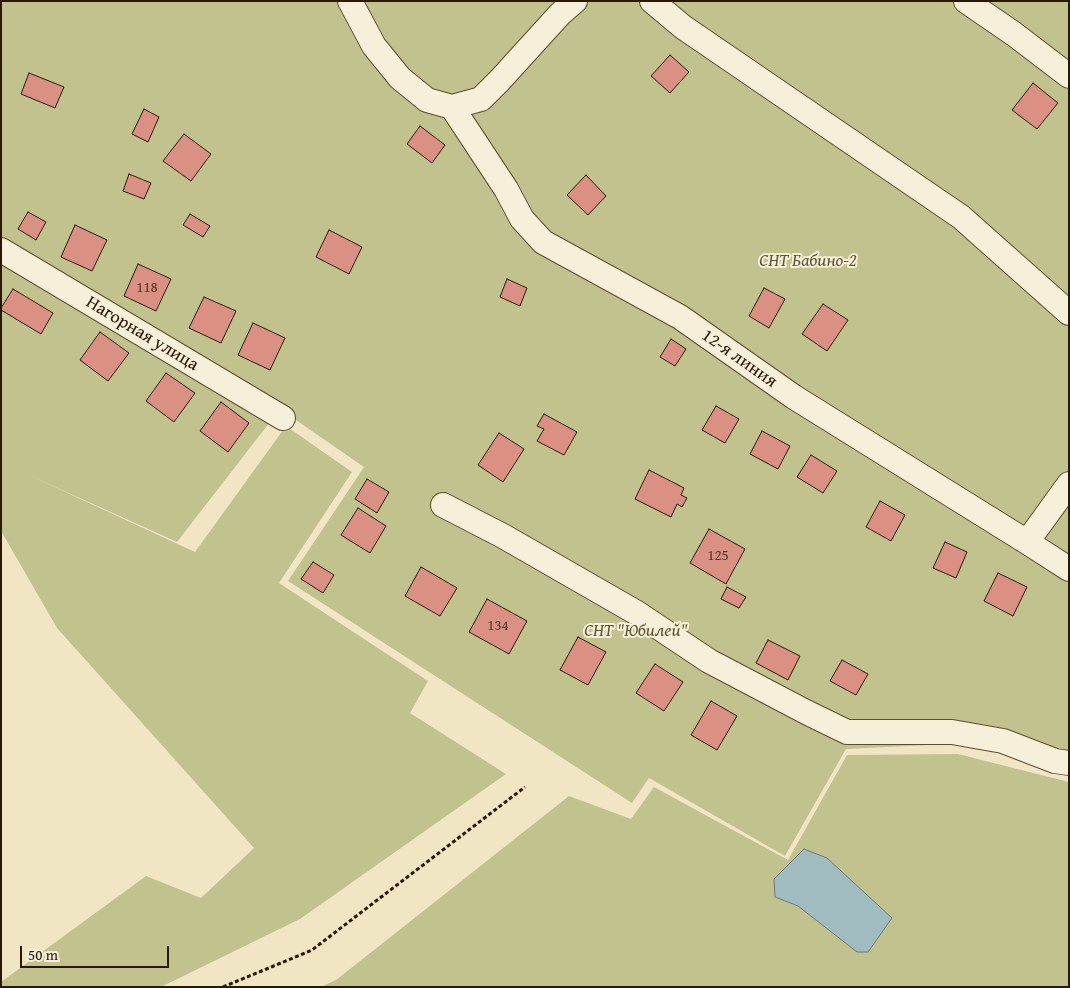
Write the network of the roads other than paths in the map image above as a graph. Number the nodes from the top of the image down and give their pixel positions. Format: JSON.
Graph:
{"nodes":[{"id":1,"x":350,"y":1,"type":"edge"},
{"id":2,"x":575,"y":1,"type":"edge"},
{"id":3,"x":652,"y":1,"type":"edge"},
{"id":4,"x":966,"y":1,"type":"edge"},
{"id":5,"x":1069,"y":76,"type":"edge"},
{"id":6,"x":452,"y":107,"type":"junction"},
{"id":7,"x":1,"y":250,"type":"edge"},
{"id":8,"x":1069,"y":313,"type":"edge"},
{"id":9,"x":283,"y":418,"type":"dead end"},
{"id":10,"x":1069,"y":484,"type":"edge"},
{"id":11,"x":443,"y":505,"type":"dead end"},
{"id":12,"x":1027,"y":542,"type":"junction"},
{"id":13,"x":1069,"y":569,"type":"edge"},
{"id":14,"x":1069,"y":763,"type":"edge"}],
"edges":[{"from":1,"to":6,"type":"street"},
{"from":2,"to":6,"type":"street"},
{"from":3,"to":8,"type":"street"},
{"from":4,"to":5,"type":"street"},
{"from":6,"to":12,"type":"street","name":"12-я линия"},
{"from":7,"to":9,"type":"street","name":"Нагорная улица"},
{"from":10,"to":12,"type":"street"},
{"from":11,"to":14,"type":"street"},
{"from":12,"to":13,"type":"street","name":"12-я линия"}]}
